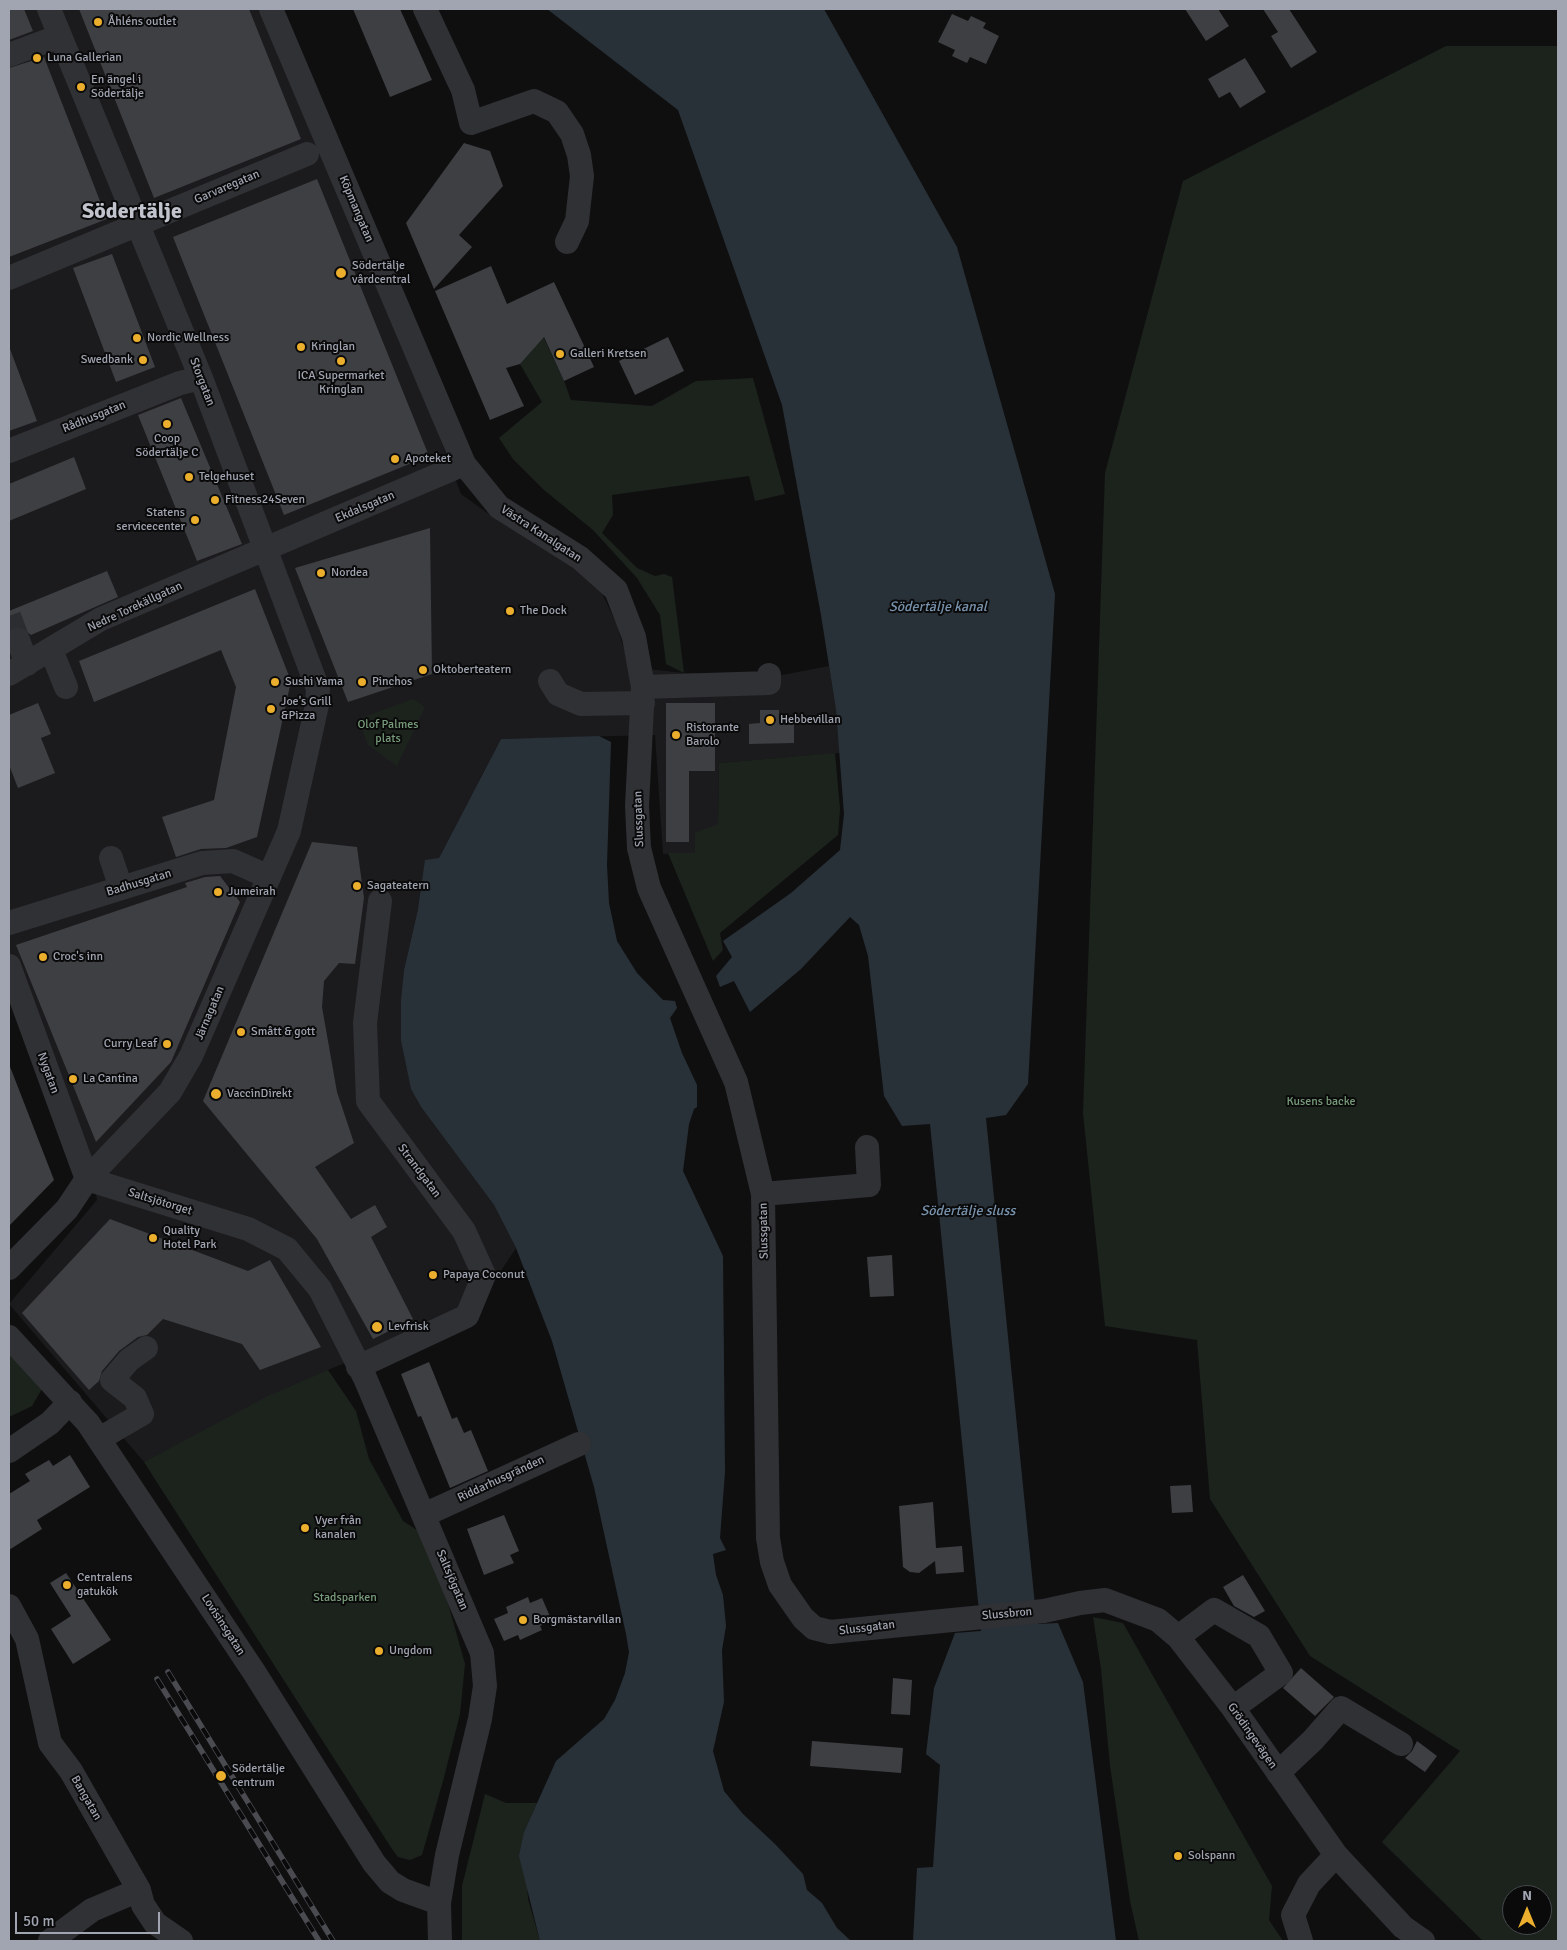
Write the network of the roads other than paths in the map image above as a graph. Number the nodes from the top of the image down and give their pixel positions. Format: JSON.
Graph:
{"nodes":[{"id":1,"x":49,"y":9,"type":"edge"},
{"id":2,"x":271,"y":9,"type":"edge"},
{"id":3,"x":425,"y":9,"type":"edge"},
{"id":4,"x":60,"y":36,"type":"junction"},
{"id":5,"x":9,"y":55,"type":"edge"},
{"id":6,"x":307,"y":154,"type":"dead end"},
{"id":7,"x":139,"y":224,"type":"junction"},
{"id":8,"x":567,"y":242,"type":"dead end"},
{"id":9,"x":9,"y":278,"type":"edge"},
{"id":10,"x":190,"y":380,"type":"junction"},
{"id":11,"x":9,"y":451,"type":"edge"},
{"id":12,"x":464,"y":464,"type":"junction"},
{"id":13,"x":265,"y":550,"type":"junction"},
{"id":14,"x":18,"y":640,"type":"tunnel mouth"},
{"id":15,"x":51,"y":650,"type":"junction"},
{"id":16,"x":18,"y":669,"type":"edge"},
{"id":17,"x":770,"y":675,"type":"dead end"},
{"id":18,"x":550,"y":681,"type":"dead end"},
{"id":19,"x":66,"y":687,"type":"dead end"},
{"id":20,"x":643,"y":695,"type":"junction"},
{"id":21,"x":317,"y":704,"type":"joint"},
{"id":22,"x":111,"y":858,"type":"dead end"},
{"id":23,"x":269,"y":877,"type":"junction"},
{"id":24,"x":121,"y":888,"type":"junction"},
{"id":25,"x":380,"y":901,"type":"dead end"},
{"id":26,"x":9,"y":923,"type":"edge"},
{"id":27,"x":9,"y":966,"type":"edge"},
{"id":28,"x":866,"y":1147,"type":"dead end"},
{"id":29,"x":87,"y":1179,"type":"junction"},
{"id":30,"x":763,"y":1194,"type":"junction"},
{"id":31,"x":288,"y":1249,"type":"joint"},
{"id":32,"x":9,"y":1268,"type":"edge"},
{"id":33,"x":9,"y":1337,"type":"edge"},
{"id":34,"x":146,"y":1348,"type":"dead end"},
{"id":35,"x":358,"y":1367,"type":"junction"},
{"id":36,"x":70,"y":1402,"type":"junction"},
{"id":37,"x":99,"y":1439,"type":"junction"},
{"id":38,"x":579,"y":1444,"type":"dead end"},
{"id":39,"x":9,"y":1451,"type":"edge"},
{"id":40,"x":424,"y":1515,"type":"junction"},
{"id":41,"x":9,"y":1606,"type":"edge"},
{"id":42,"x":1044,"y":1611,"type":"joint"},
{"id":43,"x":969,"y":1618,"type":"joint"},
{"id":44,"x":1178,"y":1636,"type":"junction"},
{"id":45,"x":1233,"y":1708,"type":"junction"},
{"id":46,"x":1401,"y":1744,"type":"dead end"},
{"id":47,"x":1278,"y":1773,"type":"junction"},
{"id":48,"x":1336,"y":1855,"type":"junction"},
{"id":49,"x":140,"y":1890,"type":"junction"},
{"id":50,"x":439,"y":1903,"type":"junction"},
{"id":51,"x":156,"y":1932,"type":"edge"},
{"id":52,"x":50,"y":1941,"type":"edge"},
{"id":53,"x":181,"y":1941,"type":"edge"},
{"id":54,"x":440,"y":1941,"type":"edge"},
{"id":55,"x":1301,"y":1941,"type":"edge"},
{"id":56,"x":1423,"y":1941,"type":"edge"}],
"edges":[{"from":1,"to":4,"type":"street","name":"Storgatan"},
{"from":2,"to":12,"type":"street","name":"Köpmangatan"},
{"from":3,"to":8,"type":"street"},
{"from":4,"to":5,"type":"street"},
{"from":4,"to":7,"type":"street","name":"Storgatan"},
{"from":6,"to":7,"type":"street","name":"Garvaregatan"},
{"from":7,"to":9,"type":"street","name":"Garvaregatan"},
{"from":7,"to":10,"type":"street","name":"Storgatan"},
{"from":10,"to":11,"type":"street","name":"Rådhusgatan"},
{"from":10,"to":13,"type":"street","name":"Storgatan"},
{"from":12,"to":13,"type":"street","name":"Ekdalsgatan"},
{"from":12,"to":20,"type":"street","name":"Västra Kanalgatan"},
{"from":13,"to":15,"type":"street","name":"Nedre Torekällgatan"},
{"from":13,"to":21,"type":"street","name":"Storgatan"},
{"from":14,"to":16,"type":"street"},
{"from":15,"to":16,"type":"street","name":"Nedre Torekällgatan"},
{"from":15,"to":19,"type":"street"},
{"from":17,"to":20,"type":"street"},
{"from":18,"to":20,"type":"street"},
{"from":20,"to":30,"type":"street","name":"Slussgatan"},
{"from":21,"to":23,"type":"street","name":"Järnagatan"},
{"from":22,"to":24,"type":"street"},
{"from":23,"to":24,"type":"street","name":"Badhusgatan"},
{"from":23,"to":29,"type":"street","name":"Järnagatan"},
{"from":24,"to":26,"type":"street","name":"Badhusgatan"},
{"from":25,"to":35,"type":"street","name":"Strandgatan"},
{"from":27,"to":29,"type":"street","name":"Nygatan"},
{"from":28,"to":30,"type":"street"},
{"from":29,"to":31,"type":"street","name":"Saltsjötorget"},
{"from":29,"to":32,"type":"street","name":"Järnagatan"},
{"from":30,"to":43,"type":"street","name":"Slussgatan"},
{"from":31,"to":35,"type":"street","name":"Saltsjögatan"},
{"from":33,"to":36,"type":"street","name":"Lovisinsgatan"},
{"from":34,"to":37,"type":"street"},
{"from":35,"to":40,"type":"street","name":"Saltsjögatan"},
{"from":36,"to":37,"type":"street","name":"Lovisinsgatan"},
{"from":36,"to":39,"type":"street"},
{"from":37,"to":50,"type":"street","name":"Lovisinsgatan"},
{"from":38,"to":40,"type":"street","name":"Riddarhusgränden"},
{"from":40,"to":50,"type":"street","name":"Saltsjögatan"},
{"from":41,"to":49,"type":"street","name":"Bangatan"},
{"from":42,"to":43,"type":"street","name":"Slussbron"},
{"from":42,"to":44,"type":"street","name":"Grödingevägen"},
{"from":44,"to":45,"type":"street","name":"Grödingevägen"},
{"from":44,"to":45,"type":"street"},
{"from":45,"to":47,"type":"street","name":"Grödingevägen"},
{"from":46,"to":47,"type":"street"},
{"from":47,"to":48,"type":"street","name":"Grödingevägen"},
{"from":48,"to":55,"type":"street"},
{"from":48,"to":56,"type":"street","name":"Grödingevägen"},
{"from":49,"to":51,"type":"street","name":"Bangatan"},
{"from":49,"to":52,"type":"street"},
{"from":50,"to":54,"type":"street","name":"Saltsjögatan"},
{"from":51,"to":53,"type":"street"}]}
